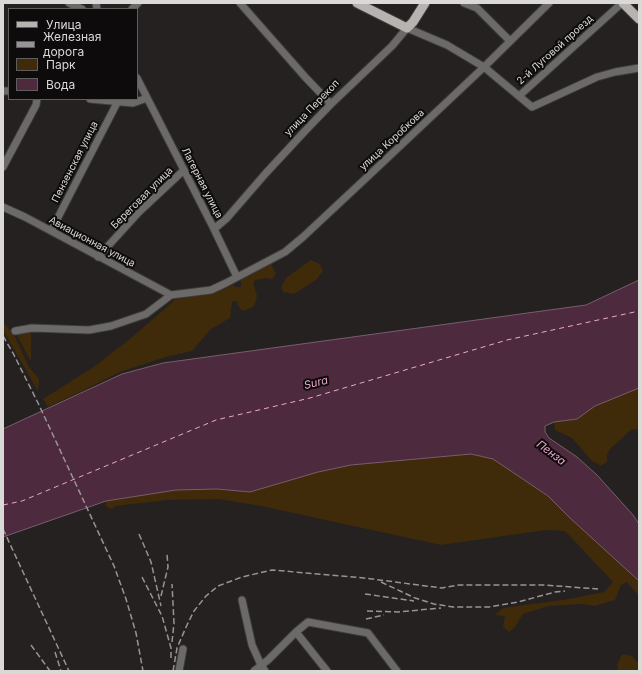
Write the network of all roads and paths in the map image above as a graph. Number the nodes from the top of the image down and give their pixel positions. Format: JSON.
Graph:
{"nodes":[{"id":1,"x":69,"y":3,"type":"edge"},
{"id":2,"x":240,"y":3,"type":"edge"},
{"id":3,"x":357,"y":3,"type":"edge"},
{"id":4,"x":425,"y":3,"type":"edge"},
{"id":5,"x":464,"y":3,"type":"edge"},
{"id":6,"x":549,"y":3,"type":"edge"},
{"id":7,"x":622,"y":3,"type":"edge"},
{"id":8,"x":478,"y":6,"type":"edge"},
{"id":9,"x":80,"y":8,"type":"edge"},
{"id":10,"x":639,"y":18,"type":"edge"},
{"id":11,"x":407,"y":28,"type":"junction"},
{"id":12,"x":510,"y":41,"type":"junction"},
{"id":13,"x":484,"y":67,"type":"junction"},
{"id":14,"x":639,"y":68,"type":"edge"},
{"id":15,"x":138,"y":80,"type":"edge"},
{"id":16,"x":519,"y":96,"type":"junction"},
{"id":17,"x":147,"y":98,"type":"junction"},
{"id":18,"x":37,"y":100,"type":"edge"},
{"id":19,"x":104,"y":100,"type":"edge"},
{"id":20,"x":118,"y":101,"type":"junction"},
{"id":21,"x":331,"y":104,"type":"junction"},
{"id":22,"x":3,"y":167,"type":"edge"},
{"id":23,"x":184,"y":170,"type":"junction"},
{"id":24,"x":3,"y":207,"type":"edge"},
{"id":25,"x":214,"y":229,"type":"junction"},
{"id":26,"x":51,"y":231,"type":"junction"},
{"id":27,"x":98,"y":257,"type":"junction"},
{"id":28,"x":237,"y":277,"type":"junction"},
{"id":29,"x":171,"y":295,"type":"junction"},
{"id":30,"x":15,"y":331,"type":"dead end"},
{"id":31,"x":242,"y":600,"type":"dead end"},
{"id":32,"x":296,"y":632,"type":"junction"},
{"id":33,"x":183,"y":649,"type":"dead end"},
{"id":34,"x":263,"y":668,"type":"edge"},
{"id":35,"x":179,"y":671,"type":"edge"},
{"id":36,"x":254,"y":671,"type":"edge"},
{"id":37,"x":327,"y":671,"type":"edge"},
{"id":38,"x":397,"y":671,"type":"edge"}],
"edges":[{"from":1,"to":9,"type":"street"},
{"from":2,"to":21,"type":"street"},
{"from":3,"to":11,"type":"main road"},
{"from":4,"to":11,"type":"main road","name":"улица Перекоп"},
{"from":5,"to":8,"type":"street"},
{"from":6,"to":12,"type":"street","name":"улица Коробкова"},
{"from":7,"to":10,"type":"main road"},
{"from":7,"to":16,"type":"street","name":"2-й Луговой проезд"},
{"from":8,"to":12,"type":"street"},
{"from":11,"to":13,"type":"street"},
{"from":11,"to":21,"type":"street","name":"улица Перекоп"},
{"from":12,"to":13,"type":"street","name":"улица Коробкова"},
{"from":13,"to":16,"type":"street"},
{"from":13,"to":28,"type":"street","name":"улица Коробкова"},
{"from":14,"to":16,"type":"street"},
{"from":15,"to":17,"type":"street","name":"Лагерная улица"},
{"from":17,"to":20,"type":"street"},
{"from":17,"to":23,"type":"street","name":"Лагерная улица"},
{"from":18,"to":22,"type":"street"},
{"from":19,"to":20,"type":"street"},
{"from":20,"to":26,"type":"street","name":"Пензенская улица"},
{"from":21,"to":25,"type":"street","name":"улица Перекоп"},
{"from":23,"to":25,"type":"street","name":"Лагерная улица"},
{"from":23,"to":27,"type":"street","name":"Береговая улица"},
{"from":24,"to":26,"type":"street","name":"Авиационная улица"},
{"from":25,"to":28,"type":"street","name":"Лагерная улица"},
{"from":26,"to":27,"type":"street","name":"Авиационная улица"},
{"from":27,"to":29,"type":"street","name":"Авиационная улица"},
{"from":28,"to":29,"type":"street","name":"улица Коробкова"},
{"from":29,"to":30,"type":"street"},
{"from":31,"to":34,"type":"street"},
{"from":32,"to":34,"type":"street"},
{"from":32,"to":37,"type":"street"},
{"from":32,"to":38,"type":"street"},
{"from":33,"to":35,"type":"street"},
{"from":34,"to":36,"type":"street"}]}
